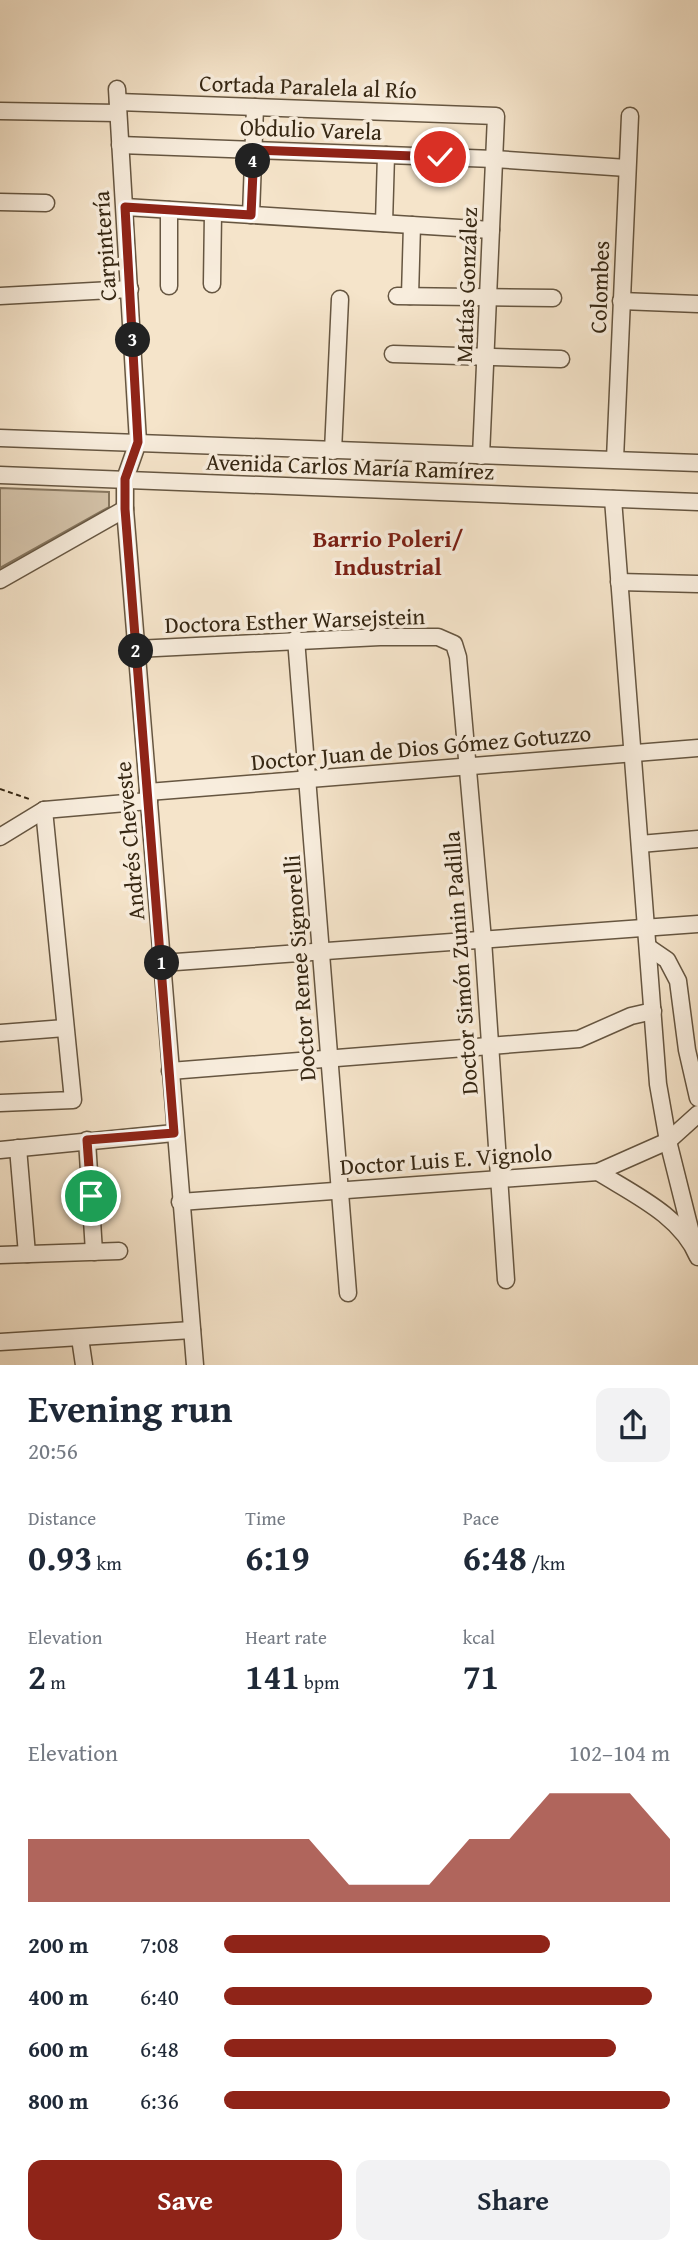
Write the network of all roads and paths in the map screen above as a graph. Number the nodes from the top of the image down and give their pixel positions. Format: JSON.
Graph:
{"nodes":[{"id":1,"x":118,"y":101,"type":"junction"},
{"id":2,"x":255,"y":107,"type":"junction"},
{"id":3,"x":0,"y":111,"type":"edge"},
{"id":4,"x":496,"y":116,"type":"joint"},
{"id":5,"x":630,"y":116,"type":"dead end"},
{"id":6,"x":120,"y":145,"type":"junction"},
{"id":7,"x":254,"y":150,"type":"junction"},
{"id":8,"x":386,"y":155,"type":"junction"},
{"id":9,"x":495,"y":159,"type":"junction"},
{"id":10,"x":627,"y":168,"type":"junction"},
{"id":11,"x":0,"y":202,"type":"edge"},
{"id":12,"x":46,"y":203,"type":"dead end"},
{"id":13,"x":125,"y":207,"type":"junction"},
{"id":14,"x":169,"y":210,"type":"junction"},
{"id":15,"x":213,"y":213,"type":"junction"},
{"id":16,"x":251,"y":215,"type":"junction"},
{"id":17,"x":384,"y":223,"type":"junction"},
{"id":18,"x":412,"y":225,"type":"junction"},
{"id":19,"x":491,"y":230,"type":"junction"},
{"id":20,"x":212,"y":284,"type":"dead end"},
{"id":21,"x":169,"y":286,"type":"dead end"},
{"id":22,"x":130,"y":289,"type":"junction"},
{"id":23,"x":0,"y":296,"type":"edge"},
{"id":24,"x":488,"y":297,"type":"junction"},
{"id":25,"x":553,"y":298,"type":"dead end"},
{"id":26,"x":340,"y":299,"type":"dead end"},
{"id":27,"x":621,"y":301,"type":"junction"},
{"id":28,"x":698,"y":304,"type":"edge"},
{"id":29,"x":393,"y":354,"type":"dead end"},
{"id":30,"x":486,"y":357,"type":"junction"},
{"id":31,"x":561,"y":359,"type":"dead end"},
{"id":32,"x":0,"y":438,"type":"edge"},
{"id":33,"x":138,"y":442,"type":"junction"},
{"id":34,"x":333,"y":451,"type":"junction"},
{"id":35,"x":481,"y":456,"type":"junction"},
{"id":36,"x":615,"y":459,"type":"junction"},
{"id":37,"x":698,"y":463,"type":"edge"},
{"id":38,"x":0,"y":474,"type":"edge"},
{"id":39,"x":125,"y":479,"type":"junction"},
{"id":40,"x":613,"y":499,"type":"junction"},
{"id":41,"x":698,"y":502,"type":"edge"},
{"id":42,"x":125,"y":509,"type":"junction"},
{"id":43,"x":0,"y":580,"type":"edge"},
{"id":44,"x":618,"y":582,"type":"junction"},
{"id":45,"x":698,"y":584,"type":"edge"},
{"id":46,"x":296,"y":639,"type":"junction"},
{"id":47,"x":454,"y":644,"type":"joint"},
{"id":48,"x":136,"y":649,"type":"junction"},
{"id":49,"x":698,"y":748,"type":"edge"},
{"id":50,"x":631,"y":753,"type":"junction"},
{"id":51,"x":467,"y":766,"type":"junction"},
{"id":52,"x":308,"y":779,"type":"junction"},
{"id":53,"x":0,"y":789,"type":"edge"},
{"id":54,"x":148,"y":796,"type":"junction"},
{"id":55,"x":44,"y":810,"type":"junction"},
{"id":56,"x":0,"y":837,"type":"edge"},
{"id":57,"x":698,"y":839,"type":"edge"},
{"id":58,"x":640,"y":844,"type":"junction"},
{"id":59,"x":698,"y":925,"type":"edge"},
{"id":60,"x":646,"y":928,"type":"junction"},
{"id":61,"x":483,"y":940,"type":"junction"},
{"id":62,"x":648,"y":947,"type":"junction"},
{"id":63,"x":321,"y":952,"type":"junction"},
{"id":64,"x":162,"y":963,"type":"junction"},
{"id":65,"x":653,"y":1011,"type":"junction"},
{"id":66,"x":65,"y":1028,"type":"junction"},
{"id":67,"x":0,"y":1033,"type":"edge"},
{"id":68,"x":490,"y":1046,"type":"junction"},
{"id":69,"x":329,"y":1058,"type":"junction"},
{"id":70,"x":170,"y":1071,"type":"junction"},
{"id":71,"x":698,"y":1098,"type":"edge"},
{"id":72,"x":0,"y":1103,"type":"edge"},
{"id":73,"x":698,"y":1114,"type":"edge"},
{"id":74,"x":174,"y":1133,"type":"junction"},
{"id":75,"x":87,"y":1140,"type":"junction"},
{"id":76,"x":668,"y":1141,"type":"junction"},
{"id":77,"x":18,"y":1148,"type":"junction"},
{"id":78,"x":0,"y":1150,"type":"edge"},
{"id":79,"x":598,"y":1172,"type":"junction"},
{"id":80,"x":498,"y":1177,"type":"junction"},
{"id":81,"x":338,"y":1189,"type":"junction"},
{"id":82,"x":180,"y":1202,"type":"junction"},
{"id":83,"x":119,"y":1251,"type":"dead end"},
{"id":84,"x":94,"y":1252,"type":"junction"},
{"id":85,"x":697,"y":1253,"type":"edge"},
{"id":86,"x":27,"y":1254,"type":"junction"},
{"id":87,"x":0,"y":1255,"type":"edge"},
{"id":88,"x":506,"y":1280,"type":"dead end"},
{"id":89,"x":348,"y":1293,"type":"dead end"},
{"id":90,"x":192,"y":1330,"type":"junction"},
{"id":91,"x":80,"y":1338,"type":"junction"},
{"id":92,"x":0,"y":1342,"type":"edge"},
{"id":93,"x":83,"y":1365,"type":"edge"},
{"id":94,"x":195,"y":1365,"type":"edge"}],
"edges":[{"from":1,"to":2,"type":"street","name":"Cortada Paralela al Río"},
{"from":1,"to":3,"type":"street","name":"Cortada Paralela al Río"},
{"from":1,"to":6,"type":"street","name":"Carpintería"},
{"from":2,"to":4,"type":"street","name":"Cortada Paralela al Río"},
{"from":2,"to":7,"type":"street"},
{"from":4,"to":9,"type":"street","name":"Matías González"},
{"from":5,"to":10,"type":"street","name":"Colombes"},
{"from":6,"to":7,"type":"street","name":"Obdulio Varela"},
{"from":6,"to":13,"type":"street","name":"Carpintería"},
{"from":7,"to":8,"type":"street","name":"Obdulio Varela"},
{"from":7,"to":16,"type":"street"},
{"from":8,"to":9,"type":"street","name":"Obdulio Varela"},
{"from":8,"to":17,"type":"street"},
{"from":9,"to":10,"type":"street","name":"Obdulio Varela"},
{"from":9,"to":19,"type":"street","name":"Matías González"},
{"from":10,"to":27,"type":"street","name":"Colombes"},
{"from":11,"to":12,"type":"street"},
{"from":13,"to":14,"type":"street"},
{"from":13,"to":22,"type":"street","name":"Carpintería"},
{"from":14,"to":15,"type":"street"},
{"from":14,"to":21,"type":"street"},
{"from":15,"to":16,"type":"street"},
{"from":15,"to":20,"type":"street"},
{"from":16,"to":17,"type":"street"},
{"from":17,"to":18,"type":"street"},
{"from":18,"to":19,"type":"street"},
{"from":18,"to":24,"type":"street"},
{"from":19,"to":24,"type":"street","name":"Matías González"},
{"from":22,"to":23,"type":"street"},
{"from":22,"to":33,"type":"street","name":"Carpintería"},
{"from":24,"to":25,"type":"street"},
{"from":24,"to":30,"type":"street","name":"Matías González"},
{"from":26,"to":34,"type":"street"},
{"from":27,"to":28,"type":"street"},
{"from":27,"to":36,"type":"street","name":"Colombes"},
{"from":29,"to":30,"type":"street"},
{"from":30,"to":31,"type":"street"},
{"from":30,"to":35,"type":"street","name":"Matías González"},
{"from":32,"to":33,"type":"street","name":"Avenida Carlos María Ramírez"},
{"from":33,"to":34,"type":"street","name":"Avenida Carlos María Ramírez"},
{"from":33,"to":39,"type":"street","name":"Andrés Cheveste"},
{"from":34,"to":35,"type":"street","name":"Avenida Carlos María Ramírez"},
{"from":35,"to":36,"type":"street","name":"Avenida Carlos María Ramírez"},
{"from":36,"to":37,"type":"street","name":"Avenida Carlos María Ramírez"},
{"from":38,"to":39,"type":"street","name":"Avenida Carlos María Ramírez"},
{"from":39,"to":40,"type":"street","name":"Avenida Carlos María Ramírez"},
{"from":39,"to":42,"type":"street","name":"Andrés Cheveste"},
{"from":40,"to":41,"type":"street","name":"Avenida Carlos María Ramírez"},
{"from":40,"to":44,"type":"street"},
{"from":42,"to":43,"type":"street"},
{"from":42,"to":48,"type":"street","name":"Andrés Cheveste"},
{"from":44,"to":45,"type":"street"},
{"from":44,"to":50,"type":"street"},
{"from":46,"to":47,"type":"street","name":"Doctora Esther Warsejstein"},
{"from":46,"to":48,"type":"street","name":"Doctora Esther Warsejstein"},
{"from":46,"to":52,"type":"street","name":"Doctor Renee Signorelli"},
{"from":47,"to":51,"type":"street","name":"Doctor Simón Zunin Padilla"},
{"from":48,"to":54,"type":"street","name":"Andrés Cheveste"},
{"from":49,"to":50,"type":"street","name":"Doctor Juan de Dios Gómez Gotuzzo"},
{"from":50,"to":51,"type":"street","name":"Doctor Juan de Dios Gómez Gotuzzo"},
{"from":50,"to":58,"type":"street"},
{"from":51,"to":52,"type":"street","name":"Doctor Juan de Dios Gómez Gotuzzo"},
{"from":51,"to":61,"type":"street","name":"Doctor Simón Zunin Padilla"},
{"from":52,"to":54,"type":"street","name":"Doctor Juan de Dios Gómez Gotuzzo"},
{"from":52,"to":63,"type":"street","name":"Doctor Renee Signorelli"},
{"from":53,"to":55,"type":"path"},
{"from":54,"to":55,"type":"street","name":"Doctor Juan de Dios Gómez Gotuzzo"},
{"from":54,"to":64,"type":"street","name":"Andrés Cheveste"},
{"from":55,"to":56,"type":"street"},
{"from":55,"to":66,"type":"street"},
{"from":57,"to":58,"type":"street"},
{"from":58,"to":60,"type":"street"},
{"from":59,"to":60,"type":"street"},
{"from":60,"to":61,"type":"street"},
{"from":60,"to":62,"type":"street"},
{"from":61,"to":63,"type":"street"},
{"from":61,"to":68,"type":"street","name":"Doctor Simón Zunin Padilla"},
{"from":62,"to":65,"type":"street"},
{"from":62,"to":71,"type":"street"},
{"from":63,"to":64,"type":"street"},
{"from":63,"to":69,"type":"street","name":"Doctor Renee Signorelli"},
{"from":64,"to":70,"type":"street","name":"Andrés Cheveste"},
{"from":65,"to":68,"type":"street"},
{"from":65,"to":76,"type":"street"},
{"from":66,"to":67,"type":"street"},
{"from":66,"to":72,"type":"street"},
{"from":68,"to":69,"type":"street"},
{"from":68,"to":80,"type":"street","name":"Doctor Simón Zunin Padilla"},
{"from":69,"to":70,"type":"street"},
{"from":69,"to":81,"type":"street","name":"Doctor Renee Signorelli"},
{"from":70,"to":74,"type":"street","name":"Andrés Cheveste"},
{"from":73,"to":76,"type":"street","name":"Doctor Luis E. Vignolo"},
{"from":74,"to":75,"type":"street"},
{"from":74,"to":82,"type":"street","name":"Andrés Cheveste"},
{"from":75,"to":77,"type":"street"},
{"from":75,"to":84,"type":"street"},
{"from":76,"to":79,"type":"street","name":"Doctor Luis E. Vignolo"},
{"from":76,"to":85,"type":"street"},
{"from":77,"to":78,"type":"street"},
{"from":77,"to":86,"type":"street"},
{"from":79,"to":80,"type":"street","name":"Doctor Luis E. Vignolo"},
{"from":79,"to":85,"type":"street"},
{"from":80,"to":81,"type":"street","name":"Doctor Luis E. Vignolo"},
{"from":80,"to":88,"type":"street","name":"Doctor Simón Zunin Padilla"},
{"from":81,"to":82,"type":"street","name":"Doctor Luis E. Vignolo"},
{"from":81,"to":89,"type":"street","name":"Doctor Renee Signorelli"},
{"from":82,"to":90,"type":"street","name":"Andrés Cheveste"},
{"from":83,"to":84,"type":"street"},
{"from":84,"to":86,"type":"street"},
{"from":86,"to":87,"type":"street"},
{"from":90,"to":91,"type":"street"},
{"from":90,"to":94,"type":"street","name":"Andrés Cheveste"},
{"from":91,"to":92,"type":"street"},
{"from":91,"to":93,"type":"street"}]}
